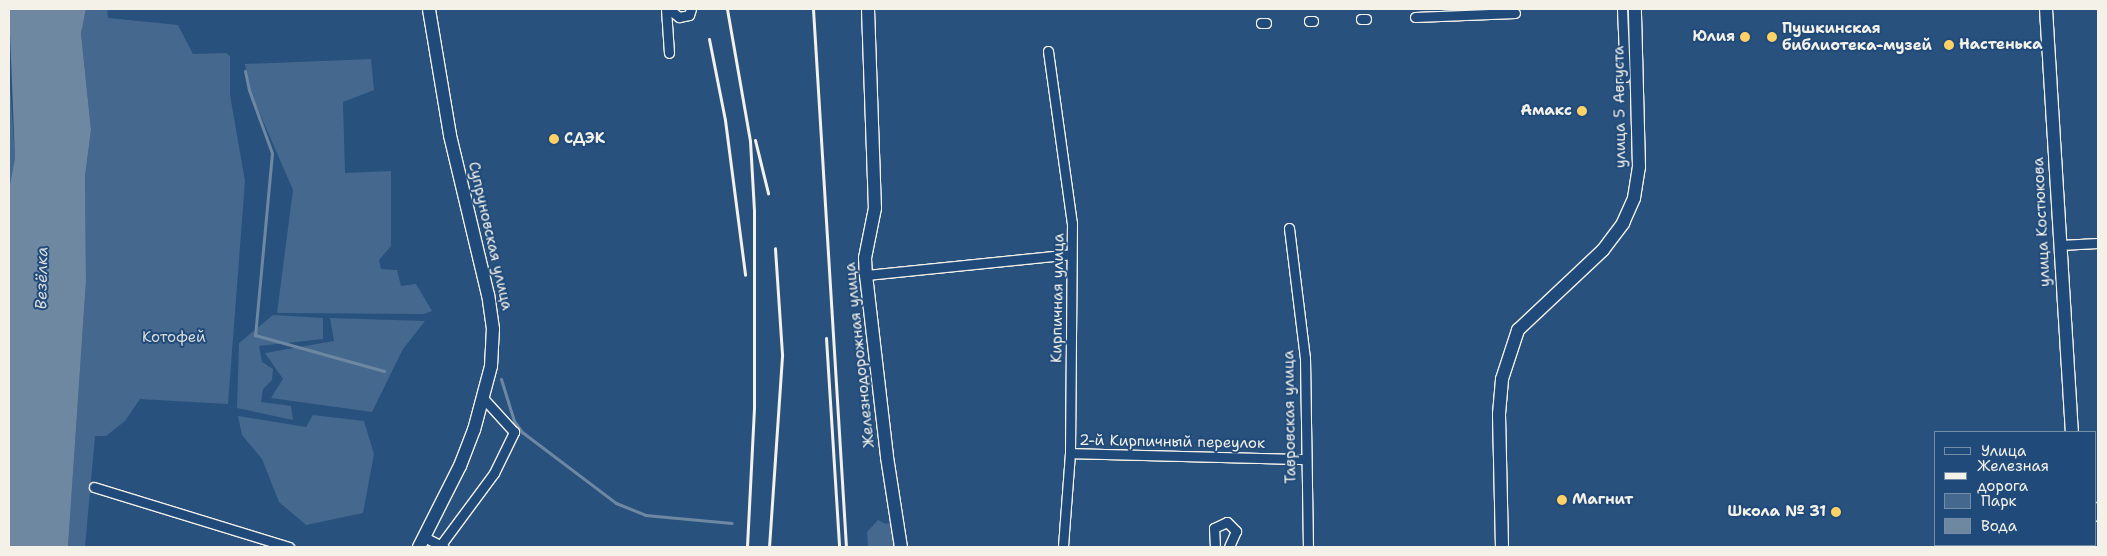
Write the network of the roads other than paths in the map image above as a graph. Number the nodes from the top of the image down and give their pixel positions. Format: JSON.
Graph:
{"nodes":[{"id":1,"x":429,"y":9,"type":"edge"},
{"id":2,"x":667,"y":9,"type":"edge"},
{"id":3,"x":691,"y":9,"type":"edge"},
{"id":4,"x":868,"y":9,"type":"edge"},
{"id":5,"x":2046,"y":9,"type":"edge"},
{"id":6,"x":1624,"y":11,"type":"edge"},
{"id":7,"x":1515,"y":13,"type":"dead end"},
{"id":8,"x":1415,"y":17,"type":"dead end"},
{"id":9,"x":1048,"y":51,"type":"dead end"},
{"id":10,"x":669,"y":52,"type":"dead end"},
{"id":11,"x":1625,"y":77,"type":"dead end"},
{"id":12,"x":1289,"y":228,"type":"dead end"},
{"id":13,"x":2098,"y":242,"type":"edge"},
{"id":14,"x":2060,"y":244,"type":"junction"},
{"id":15,"x":1071,"y":254,"type":"junction"},
{"id":16,"x":866,"y":275,"type":"junction"},
{"id":17,"x":484,"y":399,"type":"junction"},
{"id":18,"x":2072,"y":431,"type":"edge"},
{"id":19,"x":1070,"y":453,"type":"junction"},
{"id":20,"x":1304,"y":459,"type":"junction"},
{"id":21,"x":94,"y":487,"type":"dead end"},
{"id":22,"x":421,"y":542,"type":"edge"},
{"id":23,"x":442,"y":546,"type":"edge"},
{"id":24,"x":289,"y":547,"type":"edge"},
{"id":25,"x":901,"y":547,"type":"edge"},
{"id":26,"x":1063,"y":547,"type":"edge"},
{"id":27,"x":1215,"y":547,"type":"edge"},
{"id":28,"x":1228,"y":547,"type":"edge"},
{"id":29,"x":1308,"y":547,"type":"edge"},
{"id":30,"x":1502,"y":547,"type":"edge"}],
"edges":[{"from":1,"to":17,"type":"street","name":"Супруновская улица"},
{"from":2,"to":3,"type":"street"},
{"from":2,"to":10,"type":"street"},
{"from":4,"to":16,"type":"street","name":"Железнодорожная улица"},
{"from":5,"to":14,"type":"street","name":"улица Костюкова"},
{"from":6,"to":11,"type":"street"},
{"from":6,"to":30,"type":"street","name":"улица 5 Августа"},
{"from":7,"to":8,"type":"street"},
{"from":9,"to":15,"type":"street","name":"Кирпичная улица"},
{"from":12,"to":20,"type":"street","name":"Тавровская улица"},
{"from":13,"to":14,"type":"street"},
{"from":14,"to":18,"type":"street","name":"улица Костюкова"},
{"from":15,"to":16,"type":"street"},
{"from":15,"to":19,"type":"street","name":"Кирпичная улица"},
{"from":16,"to":25,"type":"street","name":"Железнодорожная улица"},
{"from":17,"to":22,"type":"street","name":"Супруновская улица"},
{"from":17,"to":23,"type":"street"},
{"from":19,"to":20,"type":"street","name":"2-й Кирпичный переулок"},
{"from":19,"to":26,"type":"street","name":"Кирпичная улица"},
{"from":20,"to":29,"type":"street","name":"Тавровская улица"},
{"from":21,"to":24,"type":"street"},
{"from":22,"to":23,"type":"street"},
{"from":27,"to":28,"type":"street"}]}
